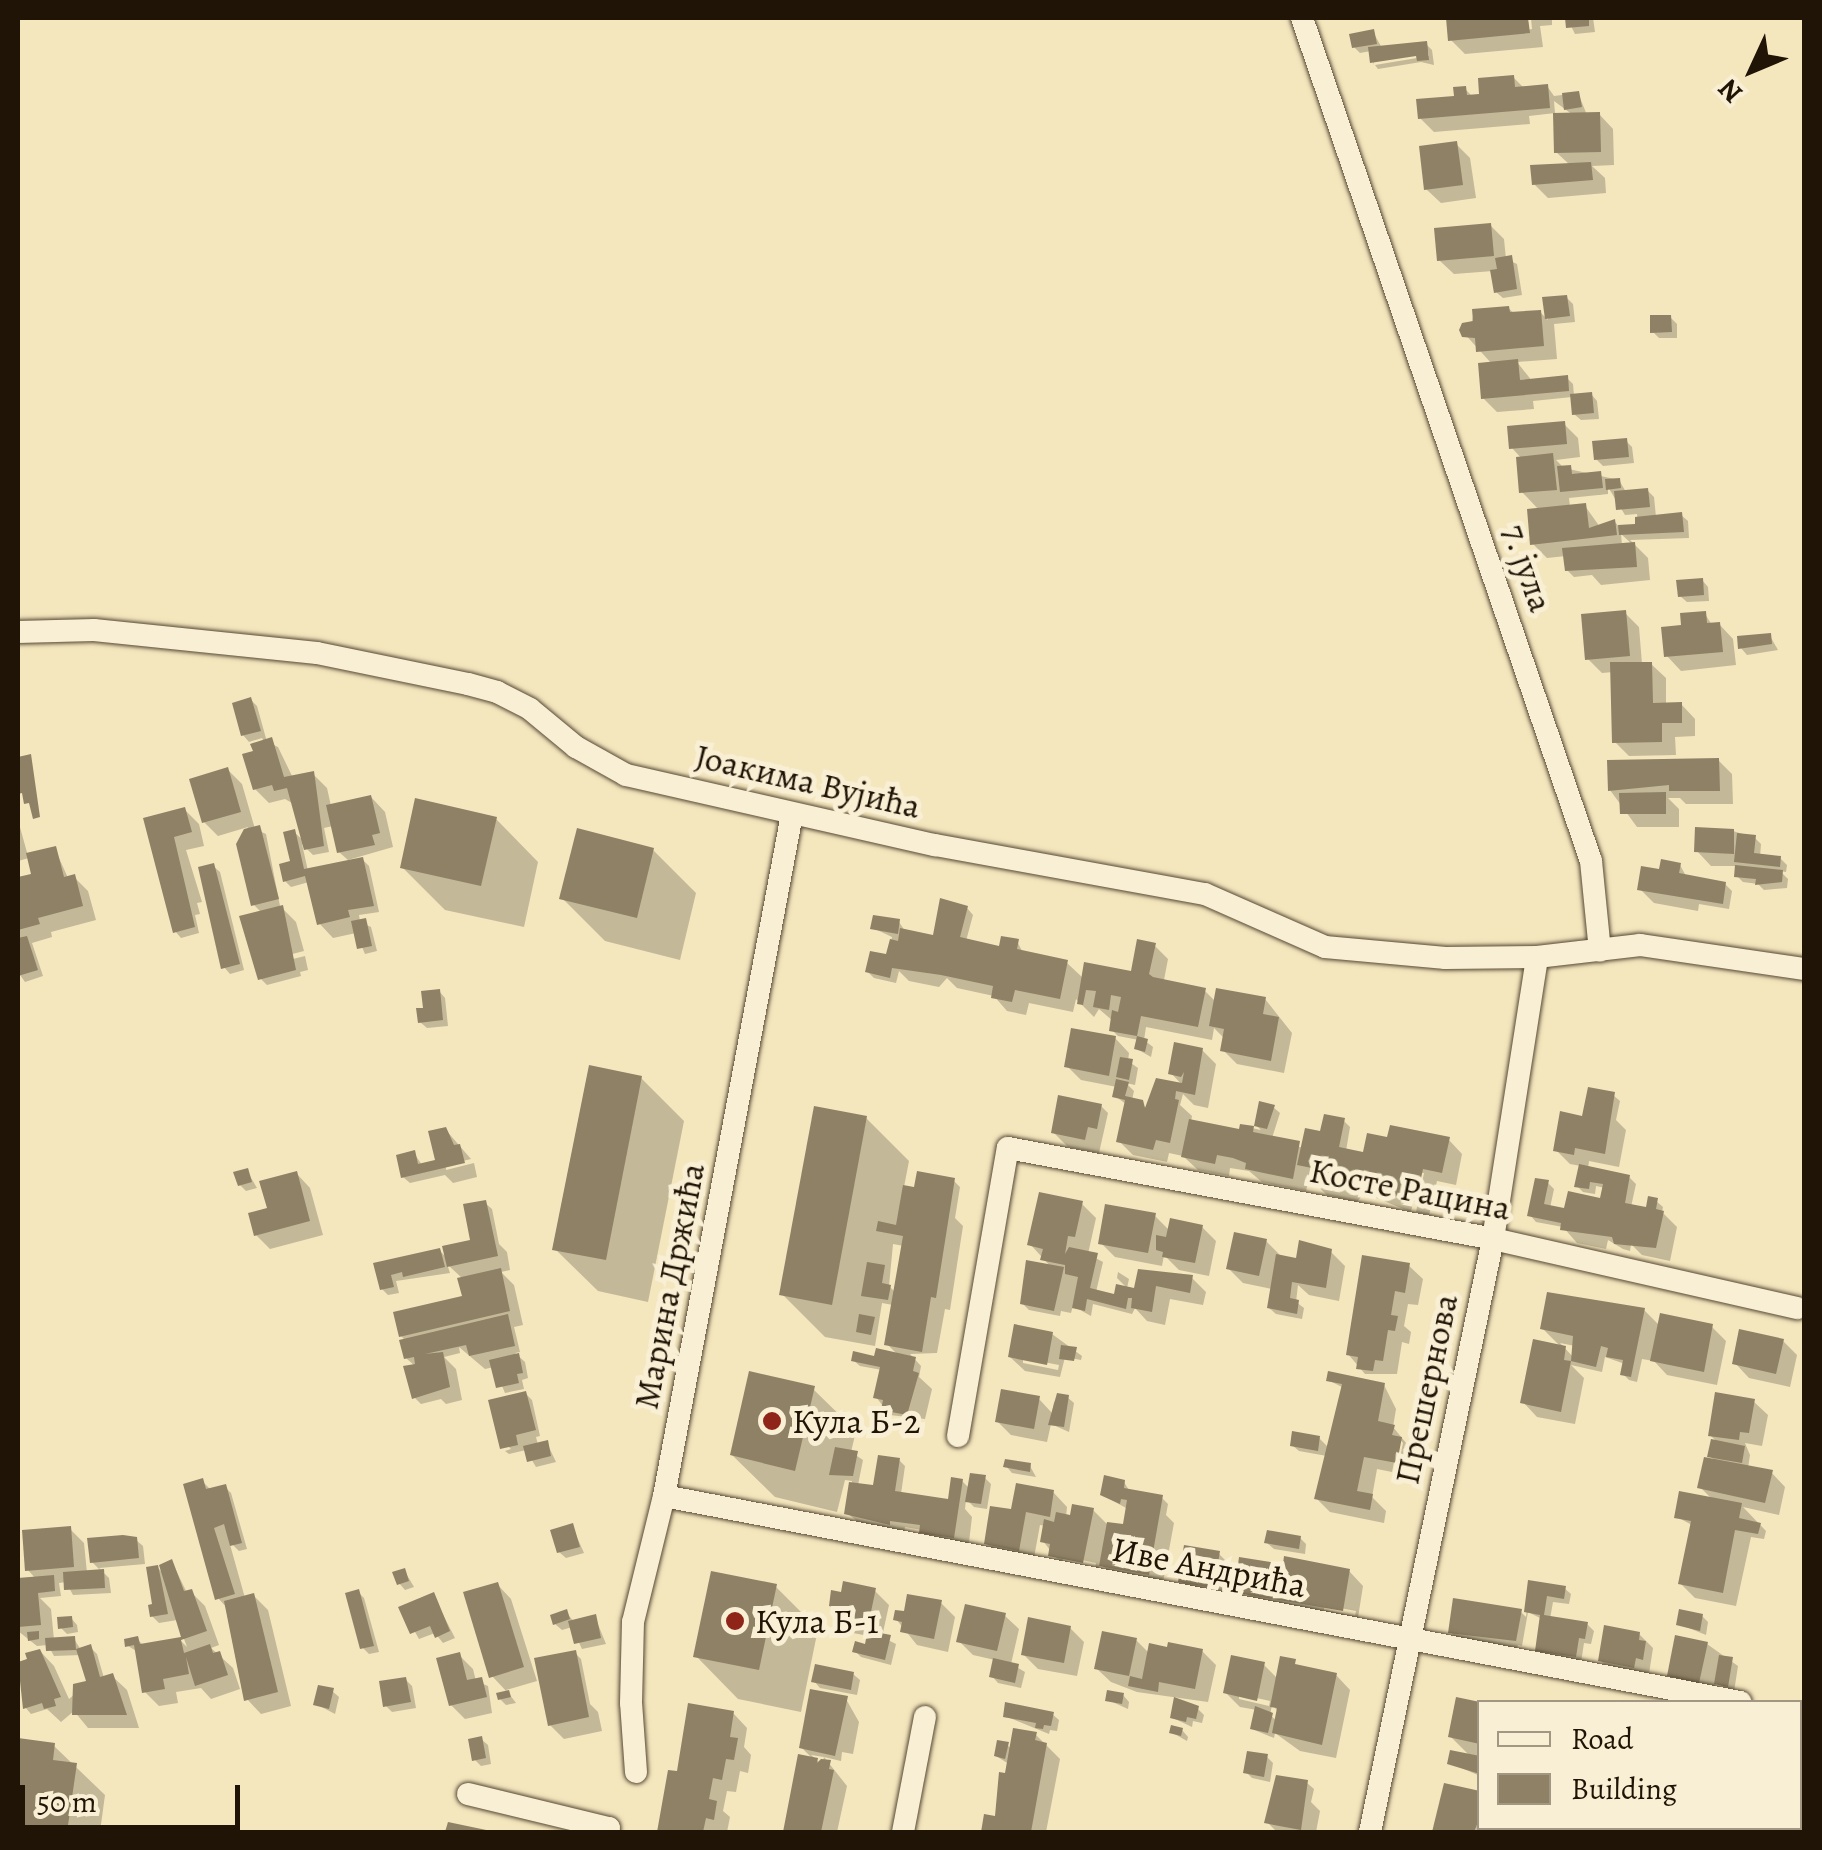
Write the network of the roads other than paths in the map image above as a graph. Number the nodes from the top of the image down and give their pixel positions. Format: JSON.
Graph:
{"nodes":[{"id":1,"x":1302,"y":18,"type":"edge"},
{"id":2,"x":18,"y":632,"type":"edge"},
{"id":3,"x":792,"y":814,"type":"junction"},
{"id":4,"x":1600,"y":951,"type":"junction"},
{"id":5,"x":1537,"y":957,"type":"junction"},
{"id":6,"x":1804,"y":969,"type":"edge"},
{"id":7,"x":1493,"y":1240,"type":"junction"},
{"id":8,"x":1796,"y":1308,"type":"dead end"},
{"id":9,"x":958,"y":1436,"type":"dead end"},
{"id":10,"x":664,"y":1496,"type":"junction"},
{"id":11,"x":1410,"y":1642,"type":"junction"},
{"id":12,"x":1729,"y":1700,"type":"edge"},
{"id":13,"x":925,"y":1717,"type":"dead end"},
{"id":14,"x":636,"y":1772,"type":"dead end"},
{"id":15,"x":468,"y":1794,"type":"dead end"},
{"id":16,"x":608,"y":1832,"type":"edge"},
{"id":17,"x":903,"y":1832,"type":"edge"},
{"id":18,"x":1370,"y":1832,"type":"edge"}],
"edges":[{"from":1,"to":4,"type":"street","name":"7. јула"},
{"from":2,"to":3,"type":"street","name":"Јоакима Вујића"},
{"from":3,"to":5,"type":"street","name":"Јоакима Вујића"},
{"from":3,"to":10,"type":"street","name":"Марина Држића"},
{"from":4,"to":5,"type":"street","name":"Јоакима Вујића"},
{"from":4,"to":6,"type":"street"},
{"from":5,"to":7,"type":"street","name":"Прешернова"},
{"from":7,"to":8,"type":"street","name":"Косте Рацина"},
{"from":7,"to":9,"type":"street","name":"Косте Рацина"},
{"from":7,"to":11,"type":"street","name":"Прешернова"},
{"from":10,"to":11,"type":"street","name":"Иве Андрића"},
{"from":10,"to":14,"type":"street","name":"Марина Држића"},
{"from":11,"to":12,"type":"street","name":"Иве Андрића"},
{"from":11,"to":18,"type":"street","name":"Прешернова"},
{"from":13,"to":17,"type":"street"},
{"from":15,"to":16,"type":"street"}]}
